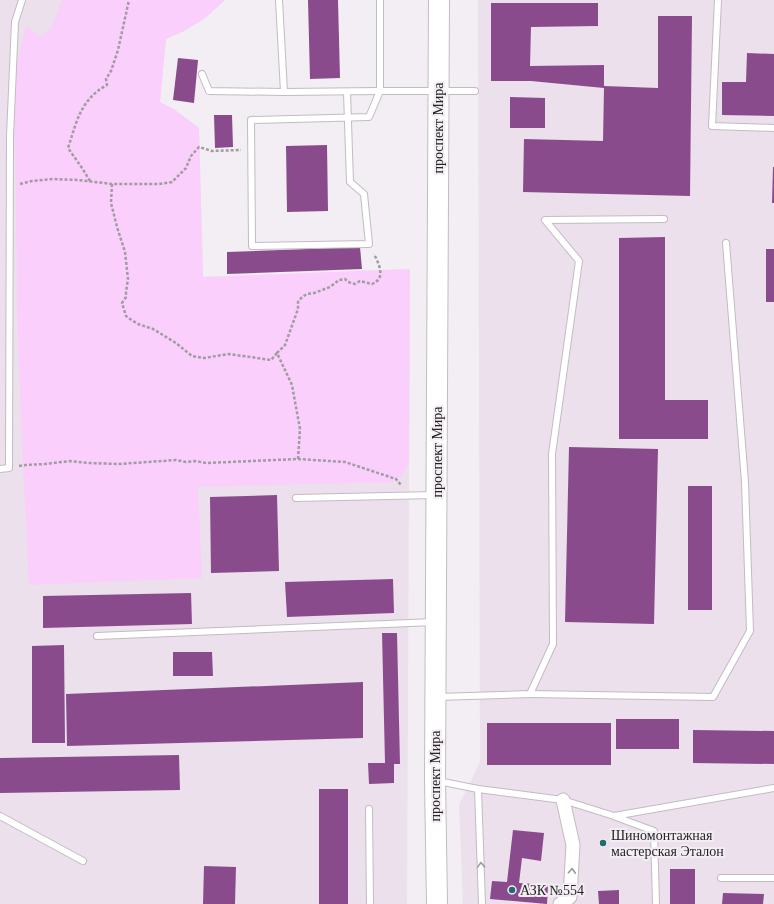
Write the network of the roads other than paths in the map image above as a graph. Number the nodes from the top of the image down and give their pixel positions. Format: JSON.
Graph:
{"nodes":[{"id":1,"x":22,"y":0,"type":"edge"},
{"id":2,"x":279,"y":0,"type":"edge"},
{"id":3,"x":380,"y":0,"type":"edge"},
{"id":4,"x":439,"y":0,"type":"edge"},
{"id":5,"x":718,"y":0,"type":"edge"},
{"id":6,"x":202,"y":74,"type":"dead end"},
{"id":7,"x":380,"y":90,"type":"junction"},
{"id":8,"x":438,"y":90,"type":"junction"},
{"id":9,"x":475,"y":91,"type":"dead end"},
{"id":10,"x":284,"y":92,"type":"junction"},
{"id":11,"x":347,"y":92,"type":"junction"},
{"id":12,"x":348,"y":118,"type":"junction"},
{"id":13,"x":774,"y":128,"type":"edge"},
{"id":14,"x":664,"y":219,"type":"dead end"},
{"id":15,"x":726,"y":242,"type":"dead end"},
{"id":16,"x":0,"y":469,"type":"edge"},
{"id":17,"x":436,"y":495,"type":"junction"},
{"id":18,"x":296,"y":498,"type":"dead end"},
{"id":19,"x":436,"y":622,"type":"junction"},
{"id":20,"x":97,"y":636,"type":"dead end"},
{"id":21,"x":530,"y":694,"type":"junction"},
{"id":22,"x":435,"y":697,"type":"junction"},
{"id":23,"x":435,"y":780,"type":"junction"},
{"id":24,"x":774,"y":788,"type":"edge"},
{"id":25,"x":478,"y":789,"type":"junction"},
{"id":26,"x":563,"y":800,"type":"junction"},
{"id":27,"x":369,"y":809,"type":"dead end"},
{"id":28,"x":0,"y":816,"type":"edge"},
{"id":29,"x":614,"y":816,"type":"junction"},
{"id":30,"x":83,"y":861,"type":"dead end"},
{"id":31,"x":722,"y":878,"type":"dead end"},
{"id":32,"x":774,"y":878,"type":"edge"},
{"id":33,"x":370,"y":904,"type":"edge"},
{"id":34,"x":437,"y":904,"type":"edge"},
{"id":35,"x":482,"y":904,"type":"edge"},
{"id":36,"x":560,"y":904,"type":"edge"},
{"id":37,"x":656,"y":904,"type":"edge"}],
"edges":[{"from":1,"to":16,"type":"lane"},
{"from":2,"to":10,"type":"lane"},
{"from":3,"to":7,"type":"lane"},
{"from":4,"to":8,"type":"main road","name":"проспект Мира"},
{"from":5,"to":13,"type":"lane"},
{"from":6,"to":10,"type":"lane"},
{"from":7,"to":8,"type":"lane"},
{"from":7,"to":11,"type":"lane"},
{"from":7,"to":12,"type":"lane"},
{"from":8,"to":9,"type":"lane"},
{"from":8,"to":17,"type":"main road","name":"проспект Мира"},
{"from":10,"to":11,"type":"lane"},
{"from":11,"to":12,"type":"lane"},
{"from":12,"to":12,"type":"lane"},
{"from":14,"to":21,"type":"lane"},
{"from":15,"to":21,"type":"lane"},
{"from":17,"to":18,"type":"lane"},
{"from":17,"to":19,"type":"main road","name":"проспект Мира"},
{"from":19,"to":20,"type":"lane"},
{"from":19,"to":22,"type":"main road","name":"проспект Мира"},
{"from":21,"to":22,"type":"lane"},
{"from":22,"to":23,"type":"main road","name":"проспект Мира"},
{"from":23,"to":25,"type":"lane"},
{"from":23,"to":34,"type":"main road","name":"проспект Мира"},
{"from":24,"to":29,"type":"lane"},
{"from":25,"to":26,"type":"lane"},
{"from":35,"to":25,"type":"lane","one_way":true},
{"from":26,"to":29,"type":"lane"},
{"from":36,"to":26,"type":"street","one_way":true},
{"from":27,"to":33,"type":"lane"},
{"from":28,"to":30,"type":"lane"},
{"from":29,"to":37,"type":"lane"},
{"from":31,"to":32,"type":"lane"}]}
